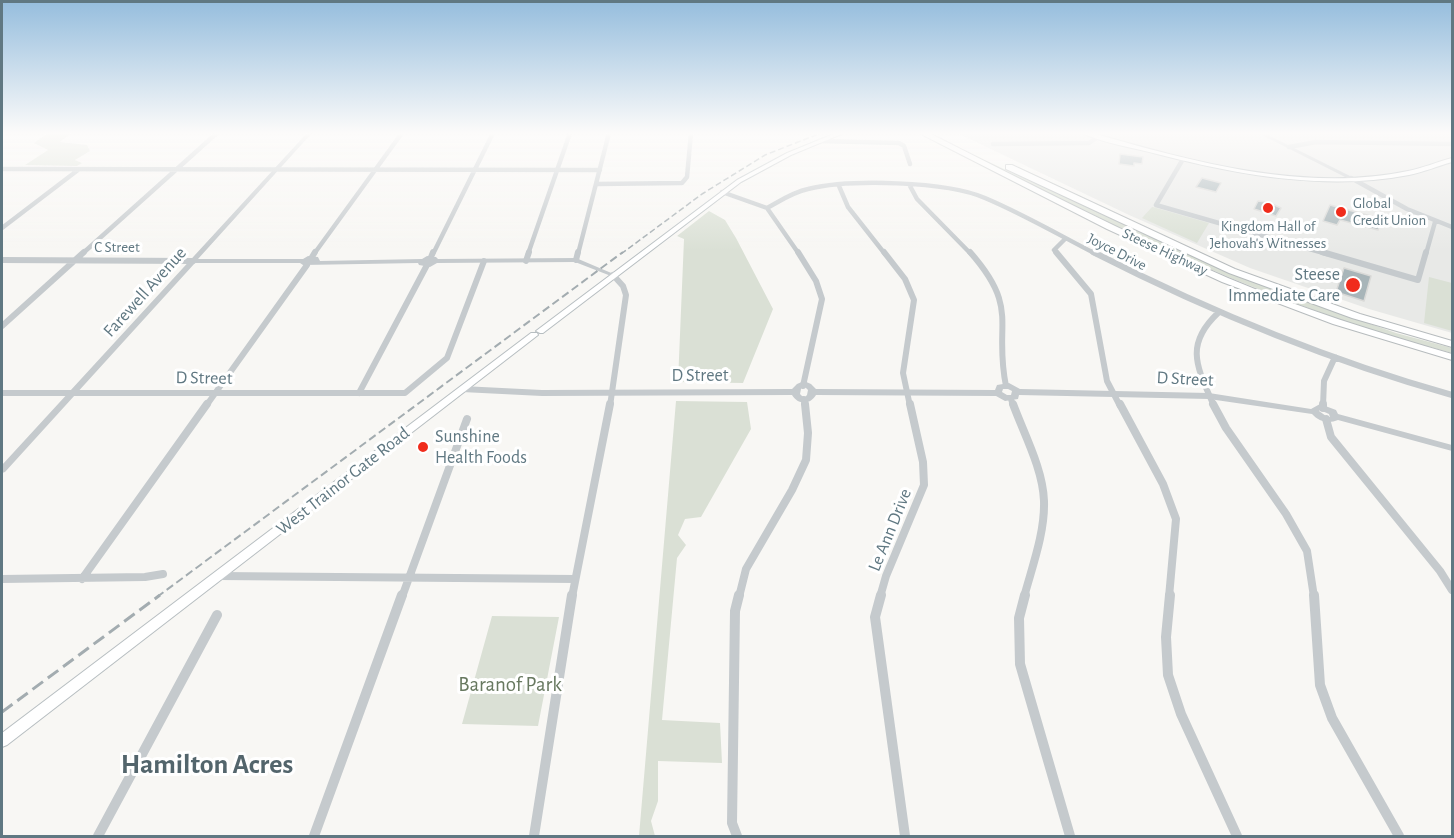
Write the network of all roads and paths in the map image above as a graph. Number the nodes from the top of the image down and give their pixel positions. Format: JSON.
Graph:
{"nodes":[{"id":1,"x":75,"y":172,"type":"edge"},
{"id":2,"x":173,"y":172,"type":"edge"},
{"id":3,"x":274,"y":172,"type":"edge"},
{"id":4,"x":375,"y":172,"type":"edge"},
{"id":5,"x":472,"y":172,"type":"edge"},
{"id":6,"x":556,"y":172,"type":"edge"},
{"id":7,"x":600,"y":172,"type":"edge"},
{"id":8,"x":687,"y":172,"type":"edge"},
{"id":9,"x":755,"y":172,"type":"edge"},
{"id":10,"x":1002,"y":172,"type":"edge"},
{"id":11,"x":1019,"y":172,"type":"edge"},
{"id":12,"x":1175,"y":172,"type":"edge"},
{"id":13,"x":1250,"y":172,"type":"edge"},
{"id":14,"x":1342,"y":172,"type":"edge"},
{"id":15,"x":1379,"y":172,"type":"edge"},
{"id":16,"x":1407,"y":172,"type":"edge"},
{"id":17,"x":1354,"y":178,"type":"junction"},
{"id":18,"x":597,"y":184,"type":"junction"},
{"id":19,"x":839,"y":186,"type":"junction"},
{"id":20,"x":910,"y":186,"type":"junction"},
{"id":21,"x":722,"y":192,"type":"junction"},
{"id":22,"x":767,"y":208,"type":"junction"},
{"id":23,"x":1435,"y":222,"type":"junction"},
{"id":24,"x":1452,"y":227,"type":"edge"},
{"id":25,"x":2,"y":228,"type":"edge"},
{"id":26,"x":1065,"y":238,"type":"junction"},
{"id":27,"x":315,"y":259,"type":"junction"},
{"id":28,"x":433,"y":259,"type":"junction"},
{"id":29,"x":2,"y":260,"type":"edge"},
{"id":30,"x":576,"y":260,"type":"junction"},
{"id":31,"x":74,"y":261,"type":"junction"},
{"id":32,"x":193,"y":261,"type":"junction"},
{"id":33,"x":483,"y":261,"type":"junction"},
{"id":34,"x":526,"y":261,"type":"junction"},
{"id":35,"x":305,"y":263,"type":"junction"},
{"id":36,"x":424,"y":263,"type":"junction"},
{"id":37,"x":613,"y":275,"type":"junction"},
{"id":38,"x":1218,"y":313,"type":"junction"},
{"id":39,"x":2,"y":326,"type":"edge"},
{"id":40,"x":1452,"y":344,"type":"edge"},
{"id":41,"x":1335,"y":357,"type":"junction"},
{"id":42,"x":1452,"y":357,"type":"edge"},
{"id":43,"x":802,"y":386,"type":"junction"},
{"id":44,"x":1006,"y":386,"type":"junction"},
{"id":45,"x":462,"y":389,"type":"junction"},
{"id":46,"x":794,"y":392,"type":"junction"},
{"id":47,"x":814,"y":392,"type":"junction"},
{"id":48,"x":906,"y":392,"type":"junction"},
{"id":49,"x":2,"y":393,"type":"edge"},
{"id":50,"x":359,"y":393,"type":"junction"},
{"id":51,"x":612,"y":393,"type":"junction"},
{"id":52,"x":998,"y":393,"type":"junction"},
{"id":53,"x":1112,"y":393,"type":"junction"},
{"id":54,"x":72,"y":394,"type":"junction"},
{"id":55,"x":215,"y":395,"type":"junction"},
{"id":56,"x":1014,"y":395,"type":"junction"},
{"id":57,"x":1452,"y":395,"type":"edge"},
{"id":58,"x":1209,"y":396,"type":"junction"},
{"id":59,"x":804,"y":399,"type":"junction"},
{"id":60,"x":1323,"y":408,"type":"junction"},
{"id":61,"x":1315,"y":412,"type":"junction"},
{"id":62,"x":1331,"y":417,"type":"junction"},
{"id":63,"x":467,"y":419,"type":"dead end"},
{"id":64,"x":1452,"y":449,"type":"edge"},
{"id":65,"x":2,"y":470,"type":"edge"},
{"id":66,"x":163,"y":574,"type":"dead end"},
{"id":67,"x":219,"y":576,"type":"junction"},
{"id":68,"x":2,"y":579,"type":"edge"},
{"id":69,"x":82,"y":579,"type":"junction"},
{"id":70,"x":407,"y":579,"type":"junction"},
{"id":71,"x":575,"y":579,"type":"junction"},
{"id":72,"x":1452,"y":588,"type":"edge"},
{"id":73,"x":216,"y":615,"type":"dead end"},
{"id":74,"x":2,"y":741,"type":"edge"},
{"id":75,"x":98,"y":837,"type":"edge"},
{"id":76,"x":314,"y":837,"type":"edge"},
{"id":77,"x":534,"y":837,"type":"edge"},
{"id":78,"x":737,"y":837,"type":"edge"},
{"id":79,"x":905,"y":837,"type":"edge"},
{"id":80,"x":1070,"y":837,"type":"edge"},
{"id":81,"x":1237,"y":837,"type":"edge"},
{"id":82,"x":1399,"y":837,"type":"edge"}],
"edges":[{"from":1,"to":25,"type":"street"},
{"from":2,"to":31,"type":"street"},
{"from":3,"to":32,"type":"street","name":"Farewell Avenue"},
{"from":4,"to":27,"type":"street"},
{"from":5,"to":28,"type":"street"},
{"from":6,"to":34,"type":"street"},
{"from":7,"to":18,"type":"street"},
{"from":8,"to":18,"type":"street"},
{"from":9,"to":21,"type":"main road","name":"West Trainor Gate Road"},
{"from":10,"to":42,"type":"highway","name":"Steese Highway"},
{"from":11,"to":40,"type":"highway","name":"Steese Highway"},
{"from":12,"to":23,"type":"street"},
{"from":13,"to":17,"type":"main road"},
{"from":14,"to":17,"type":"street"},
{"from":15,"to":17,"type":"main road"},
{"from":16,"to":17,"type":"main road"},
{"from":17,"to":23,"type":"street"},
{"from":18,"to":30,"type":"street"},
{"from":19,"to":20,"type":"street","name":"Joyce Drive"},
{"from":19,"to":22,"type":"street","name":"Joyce Drive"},
{"from":19,"to":48,"type":"street","name":"Le Ann Drive"},
{"from":20,"to":26,"type":"street","name":"Joyce Drive"},
{"from":20,"to":44,"type":"street"},
{"from":21,"to":22,"type":"street"},
{"from":21,"to":37,"type":"main road","name":"West Trainor Gate Road"},
{"from":22,"to":43,"type":"street"},
{"from":23,"to":24,"type":"street"},
{"from":26,"to":38,"type":"street","name":"Joyce Drive"},
{"from":26,"to":53,"type":"street"},
{"from":27,"to":35,"type":"street","name":"C Street"},
{"from":27,"to":36,"type":"street"},
{"from":28,"to":33,"type":"street"},
{"from":28,"to":36,"type":"street"},
{"from":29,"to":31,"type":"street","name":"C Street"},
{"from":30,"to":34,"type":"street"},
{"from":30,"to":37,"type":"street"},
{"from":31,"to":32,"type":"street","name":"C Street"},
{"from":31,"to":39,"type":"street"},
{"from":32,"to":35,"type":"street","name":"C Street"},
{"from":32,"to":54,"type":"street","name":"Farewell Avenue"},
{"from":33,"to":34,"type":"street"},
{"from":33,"to":50,"type":"street","name":"D Street"},
{"from":35,"to":55,"type":"street"},
{"from":36,"to":50,"type":"street"},
{"from":37,"to":45,"type":"main road","name":"West Trainor Gate Road"},
{"from":37,"to":51,"type":"street"},
{"from":38,"to":41,"type":"street","name":"Joyce Drive"},
{"from":38,"to":58,"type":"street"},
{"from":41,"to":57,"type":"street","name":"Joyce Drive"},
{"from":41,"to":60,"type":"street"},
{"from":43,"to":46,"type":"street"},
{"from":43,"to":47,"type":"street"},
{"from":44,"to":52,"type":"street"},
{"from":44,"to":56,"type":"street"},
{"from":45,"to":51,"type":"street","name":"D Street"},
{"from":45,"to":67,"type":"main road","name":"West Trainor Gate Road"},
{"from":46,"to":51,"type":"street","name":"D Street"},
{"from":46,"to":59,"type":"street"},
{"from":47,"to":48,"type":"street"},
{"from":47,"to":59,"type":"street"},
{"from":48,"to":52,"type":"street"},
{"from":48,"to":79,"type":"street","name":"Le Ann Drive"},
{"from":49,"to":54,"type":"street","name":"D Street"},
{"from":50,"to":55,"type":"street","name":"D Street"},
{"from":51,"to":71,"type":"street"},
{"from":52,"to":56,"type":"street"},
{"from":53,"to":56,"type":"street","name":"D Street"},
{"from":53,"to":58,"type":"street","name":"D Street"},
{"from":53,"to":81,"type":"street"},
{"from":54,"to":55,"type":"street","name":"D Street"},
{"from":54,"to":65,"type":"street","name":"Farewell Avenue"},
{"from":55,"to":69,"type":"street"},
{"from":56,"to":80,"type":"street"},
{"from":58,"to":61,"type":"street","name":"D Street"},
{"from":58,"to":82,"type":"street"},
{"from":59,"to":78,"type":"street"},
{"from":60,"to":61,"type":"street"},
{"from":60,"to":62,"type":"street"},
{"from":61,"to":62,"type":"street"},
{"from":62,"to":64,"type":"street"},
{"from":62,"to":72,"type":"street"},
{"from":63,"to":70,"type":"street"},
{"from":66,"to":69,"type":"street"},
{"from":67,"to":70,"type":"street"},
{"from":67,"to":74,"type":"main road","name":"West Trainor Gate Road"},
{"from":68,"to":69,"type":"street"},
{"from":70,"to":71,"type":"street"},
{"from":70,"to":76,"type":"street"},
{"from":71,"to":77,"type":"street"},
{"from":73,"to":75,"type":"street"}]}
